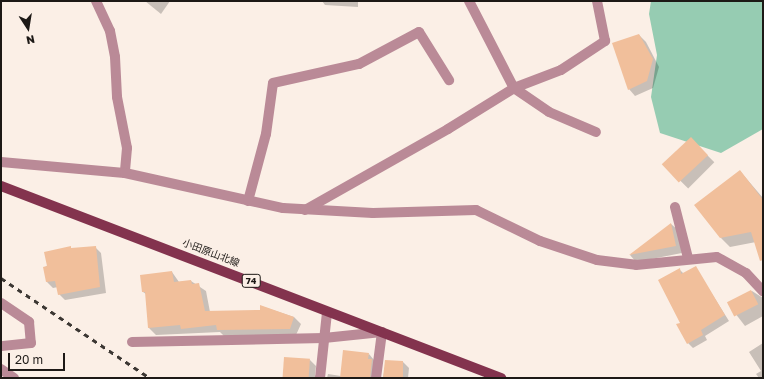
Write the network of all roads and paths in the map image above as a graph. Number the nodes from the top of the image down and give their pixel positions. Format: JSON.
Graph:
{"nodes":[{"id":1,"x":96,"y":1,"type":"edge"},
{"id":2,"x":469,"y":1,"type":"edge"},
{"id":3,"x":597,"y":1,"type":"edge"},
{"id":4,"x":449,"y":80,"type":"dead end"},
{"id":5,"x":514,"y":88,"type":"junction"},
{"id":6,"x":596,"y":132,"type":"dead end"},
{"id":7,"x":1,"y":162,"type":"edge"},
{"id":8,"x":125,"y":173,"type":"junction"},
{"id":9,"x":1,"y":186,"type":"edge"},
{"id":10,"x":248,"y":201,"type":"junction"},
{"id":11,"x":675,"y":207,"type":"dead end"},
{"id":12,"x":304,"y":210,"type":"junction"},
{"id":13,"x":688,"y":258,"type":"junction"},
{"id":14,"x":763,"y":291,"type":"edge"},
{"id":15,"x":1,"y":303,"type":"edge"},
{"id":16,"x":327,"y":312,"type":"junction"},
{"id":17,"x":382,"y":332,"type":"junction"},
{"id":18,"x":324,"y":338,"type":"junction"},
{"id":19,"x":132,"y":342,"type":"dead end"},
{"id":20,"x":1,"y":346,"type":"edge"},
{"id":21,"x":1,"y":369,"type":"edge"},
{"id":22,"x":14,"y":378,"type":"edge"},
{"id":23,"x":320,"y":378,"type":"edge"},
{"id":24,"x":376,"y":378,"type":"edge"},
{"id":25,"x":500,"y":378,"type":"edge"}],
"edges":[{"from":1,"to":8,"type":"street"},
{"from":2,"to":5,"type":"street"},
{"from":3,"to":5,"type":"street"},
{"from":4,"to":10,"type":"street"},
{"from":5,"to":6,"type":"street"},
{"from":5,"to":12,"type":"street"},
{"from":7,"to":8,"type":"street"},
{"from":8,"to":10,"type":"street"},
{"from":9,"to":16,"type":"main road","name":"小田原山北線","number":"74"},
{"from":10,"to":12,"type":"street"},
{"from":11,"to":13,"type":"street"},
{"from":12,"to":13,"type":"street"},
{"from":13,"to":14,"type":"street"},
{"from":15,"to":20,"type":"street"},
{"from":16,"to":17,"type":"main road","name":"小田原山北線","number":"74"},
{"from":16,"to":18,"type":"street"},
{"from":17,"to":18,"type":"street"},
{"from":17,"to":24,"type":"street"},
{"from":17,"to":25,"type":"main road","name":"小田原山北線","number":"74"},
{"from":18,"to":19,"type":"street"},
{"from":18,"to":23,"type":"street"},
{"from":21,"to":22,"type":"street"}]}
